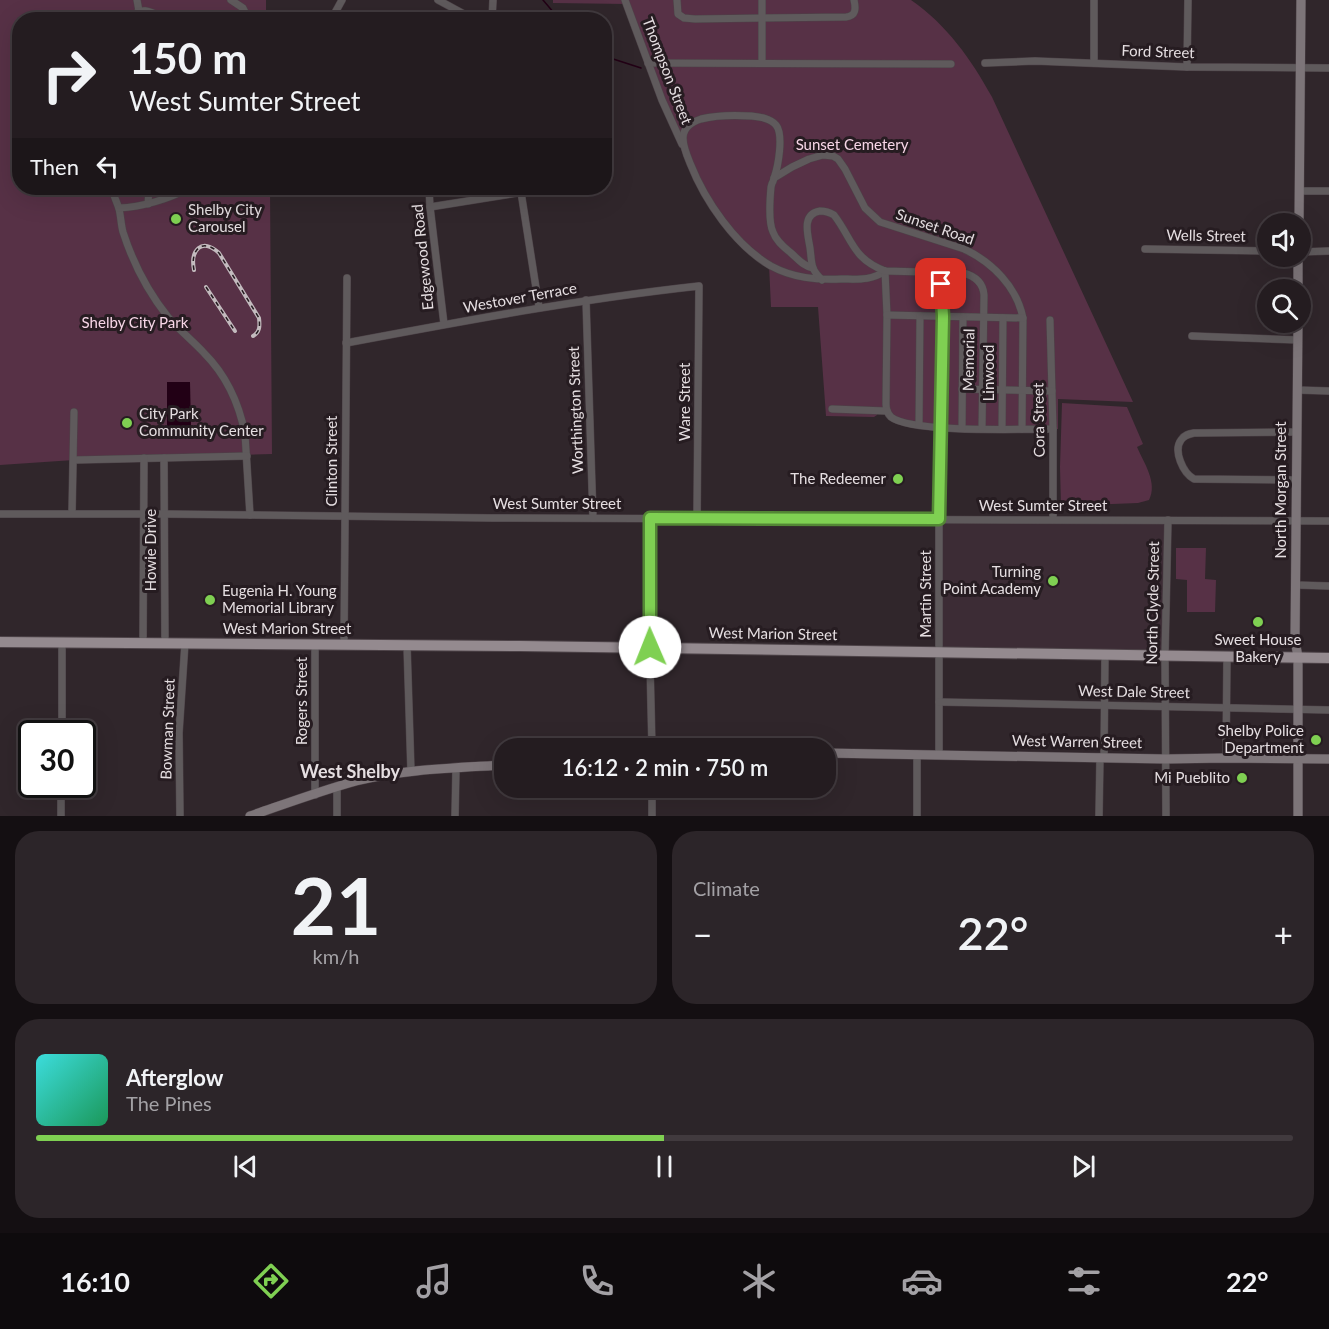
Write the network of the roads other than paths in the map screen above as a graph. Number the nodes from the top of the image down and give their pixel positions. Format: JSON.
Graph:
{"nodes":[{"id":1,"x":137,"y":0,"type":"edge"},
{"id":2,"x":231,"y":0,"type":"edge"},
{"id":3,"x":438,"y":0,"type":"edge"},
{"id":4,"x":625,"y":0,"type":"edge"},
{"id":5,"x":677,"y":0,"type":"edge"},
{"id":6,"x":762,"y":0,"type":"edge"},
{"id":7,"x":854,"y":0,"type":"edge"},
{"id":8,"x":1094,"y":0,"type":"edge"},
{"id":9,"x":1188,"y":0,"type":"edge"},
{"id":10,"x":1301,"y":0,"type":"edge"},
{"id":11,"x":139,"y":11,"type":"joint"},
{"id":12,"x":152,"y":12,"type":"edge"},
{"id":13,"x":245,"y":12,"type":"edge"},
{"id":14,"x":460,"y":12,"type":"edge"},
{"id":15,"x":762,"y":18,"type":"junction"},
{"id":16,"x":648,"y":63,"type":"junction"},
{"id":17,"x":762,"y":63,"type":"junction"},
{"id":18,"x":985,"y":63,"type":"dead end"},
{"id":19,"x":1094,"y":63,"type":"junction"},
{"id":20,"x":951,"y":64,"type":"dead end"},
{"id":21,"x":1187,"y":67,"type":"junction"},
{"id":22,"x":1300,"y":68,"type":"junction"},
{"id":23,"x":1329,"y":68,"type":"edge"},
{"id":24,"x":685,"y":152,"type":"junction"},
{"id":25,"x":774,"y":178,"type":"junction"},
{"id":26,"x":1300,"y":190,"type":"junction"},
{"id":27,"x":1329,"y":191,"type":"edge"},
{"id":28,"x":114,"y":195,"type":"edge"},
{"id":29,"x":149,"y":195,"type":"edge"},
{"id":30,"x":171,"y":195,"type":"edge"},
{"id":31,"x":429,"y":195,"type":"edge"},
{"id":32,"x":503,"y":195,"type":"edge"},
{"id":33,"x":521,"y":195,"type":"edge"},
{"id":34,"x":148,"y":204,"type":"junction"},
{"id":35,"x":430,"y":207,"type":"junction"},
{"id":36,"x":118,"y":208,"type":"junction"},
{"id":37,"x":1299,"y":213,"type":"edge"},
{"id":38,"x":1145,"y":249,"type":"dead end"},
{"id":39,"x":1257,"y":251,"type":"edge"},
{"id":40,"x":1329,"y":251,"type":"edge"},
{"id":41,"x":1311,"y":252,"type":"edge"},
{"id":42,"x":813,"y":268,"type":"junction"},
{"id":43,"x":885,"y":271,"type":"junction"},
{"id":44,"x":936,"y":272,"type":"junction"},
{"id":45,"x":347,"y":278,"type":"dead end"},
{"id":46,"x":822,"y":280,"type":"junction"},
{"id":47,"x":699,"y":286,"type":"joint"},
{"id":48,"x":586,"y":300,"type":"junction"},
{"id":49,"x":539,"y":307,"type":"junction"},
{"id":50,"x":887,"y":315,"type":"junction"},
{"id":51,"x":920,"y":316,"type":"junction"},
{"id":52,"x":943,"y":316,"type":"junction"},
{"id":53,"x":963,"y":317,"type":"junction"},
{"id":54,"x":983,"y":317,"type":"junction"},
{"id":55,"x":1003,"y":318,"type":"junction"},
{"id":56,"x":1023,"y":318,"type":"junction"},
{"id":57,"x":1050,"y":320,"type":"dead end"},
{"id":58,"x":444,"y":324,"type":"junction"},
{"id":59,"x":1298,"y":333,"type":"edge"},
{"id":60,"x":1192,"y":336,"type":"dead end"},
{"id":61,"x":1298,"y":340,"type":"junction"},
{"id":62,"x":346,"y":343,"type":"junction"},
{"id":63,"x":962,"y":389,"type":"junction"},
{"id":64,"x":982,"y":390,"type":"junction"},
{"id":65,"x":1002,"y":390,"type":"junction"},
{"id":66,"x":1023,"y":390,"type":"junction"},
{"id":67,"x":1297,"y":390,"type":"junction"},
{"id":68,"x":1052,"y":391,"type":"junction"},
{"id":69,"x":1329,"y":391,"type":"edge"},
{"id":70,"x":832,"y":409,"type":"dead end"},
{"id":71,"x":887,"y":411,"type":"junction"},
{"id":72,"x":74,"y":412,"type":"dead end"},
{"id":73,"x":919,"y":425,"type":"junction"},
{"id":74,"x":941,"y":428,"type":"junction"},
{"id":75,"x":962,"y":428,"type":"junction"},
{"id":76,"x":982,"y":428,"type":"junction"},
{"id":77,"x":1002,"y":429,"type":"junction"},
{"id":78,"x":1022,"y":429,"type":"junction"},
{"id":79,"x":1053,"y":429,"type":"junction"},
{"id":80,"x":1296,"y":432,"type":"junction"},
{"id":81,"x":247,"y":456,"type":"junction"},
{"id":82,"x":144,"y":458,"type":"junction"},
{"id":83,"x":164,"y":458,"type":"junction"},
{"id":84,"x":74,"y":460,"type":"junction"},
{"id":85,"x":1296,"y":480,"type":"junction"},
{"id":86,"x":72,"y":513,"type":"junction"},
{"id":87,"x":0,"y":514,"type":"edge"},
{"id":88,"x":143,"y":514,"type":"junction"},
{"id":89,"x":164,"y":514,"type":"junction"},
{"id":90,"x":250,"y":515,"type":"junction"},
{"id":91,"x":345,"y":516,"type":"junction"},
{"id":92,"x":593,"y":518,"type":"junction"},
{"id":93,"x":650,"y":518,"type":"junction"},
{"id":94,"x":698,"y":519,"type":"junction"},
{"id":95,"x":939,"y":519,"type":"junction"},
{"id":96,"x":1053,"y":519,"type":"junction"},
{"id":97,"x":1168,"y":520,"type":"junction"},
{"id":98,"x":1295,"y":520,"type":"junction"},
{"id":99,"x":1329,"y":520,"type":"edge"},
{"id":100,"x":1296,"y":585,"type":"junction"},
{"id":101,"x":1329,"y":586,"type":"edge"},
{"id":102,"x":0,"y":642,"type":"edge"},
{"id":103,"x":62,"y":642,"type":"junction"},
{"id":104,"x":143,"y":643,"type":"junction"},
{"id":105,"x":165,"y":643,"type":"junction"},
{"id":106,"x":185,"y":643,"type":"junction"},
{"id":107,"x":315,"y":644,"type":"junction"},
{"id":108,"x":344,"y":644,"type":"junction"},
{"id":109,"x":407,"y":645,"type":"junction"},
{"id":110,"x":650,"y":647,"type":"junction"},
{"id":111,"x":940,"y":652,"type":"junction"},
{"id":112,"x":1105,"y":654,"type":"junction"},
{"id":113,"x":1165,"y":655,"type":"junction"},
{"id":114,"x":1227,"y":656,"type":"junction"},
{"id":115,"x":1298,"y":657,"type":"junction"},
{"id":116,"x":1329,"y":658,"type":"edge"},
{"id":117,"x":939,"y":702,"type":"junction"},
{"id":118,"x":1105,"y":705,"type":"junction"},
{"id":119,"x":1166,"y":706,"type":"junction"},
{"id":120,"x":1226,"y":708,"type":"junction"},
{"id":121,"x":1298,"y":709,"type":"junction"},
{"id":122,"x":1329,"y":710,"type":"edge"},
{"id":123,"x":62,"y":720,"type":"edge"},
{"id":124,"x":652,"y":738,"type":"edge"},
{"id":125,"x":836,"y":753,"type":"edge"},
{"id":126,"x":917,"y":754,"type":"junction"},
{"id":127,"x":939,"y":754,"type":"junction"},
{"id":128,"x":1102,"y":758,"type":"junction"},
{"id":129,"x":1226,"y":758,"type":"junction"},
{"id":130,"x":1299,"y":758,"type":"junction"},
{"id":131,"x":1166,"y":759,"type":"junction"},
{"id":132,"x":1329,"y":759,"type":"edge"},
{"id":133,"x":494,"y":766,"type":"edge"},
{"id":134,"x":456,"y":768,"type":"junction"},
{"id":135,"x":411,"y":772,"type":"junction"},
{"id":136,"x":337,"y":787,"type":"junction"},
{"id":137,"x":315,"y":795,"type":"junction"},
{"id":138,"x":60,"y":798,"type":"edge"},
{"id":139,"x":652,"y":798,"type":"edge"},
{"id":140,"x":62,"y":816,"type":"edge"},
{"id":141,"x":180,"y":816,"type":"edge"},
{"id":142,"x":250,"y":816,"type":"edge"},
{"id":143,"x":337,"y":816,"type":"edge"},
{"id":144,"x":455,"y":816,"type":"edge"},
{"id":145,"x":652,"y":816,"type":"edge"},
{"id":146,"x":917,"y":816,"type":"edge"},
{"id":147,"x":1099,"y":816,"type":"edge"},
{"id":148,"x":1166,"y":816,"type":"edge"},
{"id":149,"x":1298,"y":816,"type":"edge"}],
"edges":[{"from":1,"to":11,"type":"street"},
{"from":2,"to":13,"type":"street"},
{"from":3,"to":14,"type":"street"},
{"from":4,"to":16,"type":"street","name":"Thompson Street"},
{"from":5,"to":15,"type":"street"},
{"from":6,"to":15,"type":"street"},
{"from":7,"to":15,"type":"street"},
{"from":8,"to":19,"type":"street"},
{"from":9,"to":21,"type":"street"},
{"from":10,"to":22,"type":"main road"},
{"from":11,"to":12,"type":"street"},
{"from":15,"to":17,"type":"street"},
{"from":16,"to":17,"type":"street"},
{"from":16,"to":24,"type":"street","name":"Thompson Street"},
{"from":17,"to":20,"type":"street"},
{"from":18,"to":19,"type":"street","name":"Ford Street"},
{"from":19,"to":21,"type":"street","name":"Ford Street"},
{"from":21,"to":22,"type":"street","name":"Ford Street"},
{"from":22,"to":23,"type":"street","name":"Ford Street"},
{"from":22,"to":26,"type":"main road"},
{"from":24,"to":25,"type":"street","name":"Thompson Street"},
{"from":24,"to":46,"type":"street","name":"Thompson Street"},
{"from":25,"to":42,"type":"street"},
{"from":25,"to":56,"type":"street","name":"Sunset Road"},
{"from":26,"to":27,"type":"street"},
{"from":26,"to":37,"type":"main road"},
{"from":28,"to":36,"type":"street"},
{"from":29,"to":34,"type":"street"},
{"from":30,"to":34,"type":"street"},
{"from":31,"to":35,"type":"street","name":"Edgewood Road"},
{"from":32,"to":35,"type":"street"},
{"from":33,"to":49,"type":"street"},
{"from":34,"to":36,"type":"street"},
{"from":35,"to":58,"type":"street","name":"Edgewood Road"},
{"from":36,"to":81,"type":"street"},
{"from":38,"to":39,"type":"street","name":"Wells Street"},
{"from":40,"to":41,"type":"street"},
{"from":42,"to":43,"type":"street"},
{"from":42,"to":46,"type":"street"},
{"from":43,"to":44,"type":"street","name":"Memorial"},
{"from":43,"to":46,"type":"street","name":"Thompson Street"},
{"from":43,"to":50,"type":"street"},
{"from":44,"to":52,"type":"street","name":"Martin Street"},
{"from":44,"to":54,"type":"street","name":"Memorial"},
{"from":45,"to":62,"type":"street","name":"Clinton Street"},
{"from":47,"to":48,"type":"street","name":"Westover Terrace"},
{"from":47,"to":94,"type":"street","name":"Ware Street"},
{"from":48,"to":49,"type":"street","name":"Westover Terrace"},
{"from":48,"to":92,"type":"street","name":"Worthington Street"},
{"from":49,"to":58,"type":"street","name":"Westover Terrace"},
{"from":50,"to":51,"type":"street"},
{"from":50,"to":71,"type":"street"},
{"from":51,"to":52,"type":"street"},
{"from":51,"to":73,"type":"street"},
{"from":52,"to":53,"type":"street"},
{"from":52,"to":74,"type":"street","name":"Martin Street"},
{"from":53,"to":54,"type":"street"},
{"from":53,"to":63,"type":"street"},
{"from":54,"to":55,"type":"street"},
{"from":54,"to":64,"type":"street","name":"Memorial"},
{"from":55,"to":56,"type":"street"},
{"from":55,"to":65,"type":"street","name":"Linwood"},
{"from":56,"to":66,"type":"street"},
{"from":57,"to":68,"type":"street","name":"Cora Street"},
{"from":58,"to":62,"type":"street","name":"Westover Terrace"},
{"from":59,"to":61,"type":"main road","name":"North Morgan Street"},
{"from":60,"to":61,"type":"street"},
{"from":61,"to":67,"type":"main road","name":"North Morgan Street"},
{"from":62,"to":91,"type":"street","name":"Clinton Street"},
{"from":63,"to":64,"type":"street"},
{"from":63,"to":75,"type":"street"},
{"from":64,"to":65,"type":"street"},
{"from":64,"to":76,"type":"street","name":"Memorial"},
{"from":65,"to":66,"type":"street"},
{"from":65,"to":77,"type":"street","name":"Linwood"},
{"from":66,"to":68,"type":"street"},
{"from":66,"to":78,"type":"street"},
{"from":67,"to":69,"type":"street"},
{"from":67,"to":80,"type":"main road","name":"North Morgan Street"},
{"from":68,"to":79,"type":"street","name":"Cora Street"},
{"from":70,"to":71,"type":"street"},
{"from":71,"to":73,"type":"street"},
{"from":72,"to":84,"type":"street"},
{"from":73,"to":74,"type":"street"},
{"from":74,"to":75,"type":"street"},
{"from":74,"to":95,"type":"street","name":"Martin Street"},
{"from":75,"to":76,"type":"street"},
{"from":76,"to":77,"type":"street"},
{"from":77,"to":78,"type":"street"},
{"from":78,"to":79,"type":"street"},
{"from":79,"to":96,"type":"street","name":"Cora Street"},
{"from":80,"to":85,"type":"main road","name":"North Morgan Street"},
{"from":80,"to":85,"type":"street"},
{"from":81,"to":83,"type":"street"},
{"from":81,"to":90,"type":"street"},
{"from":82,"to":83,"type":"street"},
{"from":82,"to":84,"type":"street"},
{"from":82,"to":88,"type":"street","name":"Howie Drive"},
{"from":83,"to":89,"type":"street","name":"Howie Drive"},
{"from":84,"to":86,"type":"street"},
{"from":85,"to":98,"type":"main road","name":"North Morgan Street"},
{"from":86,"to":87,"type":"street","name":"West Sumter Street"},
{"from":86,"to":88,"type":"street","name":"West Sumter Street"},
{"from":88,"to":89,"type":"street","name":"West Sumter Street"},
{"from":88,"to":104,"type":"street","name":"Howie Drive"},
{"from":89,"to":90,"type":"street","name":"West Sumter Street"},
{"from":89,"to":105,"type":"street","name":"Howie Drive"},
{"from":90,"to":91,"type":"street","name":"West Sumter Street"},
{"from":91,"to":92,"type":"street","name":"West Sumter Street"},
{"from":91,"to":108,"type":"street","name":"Clinton Street"},
{"from":92,"to":93,"type":"street","name":"West Sumter Street"},
{"from":93,"to":94,"type":"street","name":"West Sumter Street"},
{"from":93,"to":110,"type":"street"},
{"from":94,"to":95,"type":"street","name":"West Sumter Street"},
{"from":95,"to":96,"type":"street","name":"West Sumter Street"},
{"from":95,"to":111,"type":"street","name":"Martin Street"},
{"from":96,"to":97,"type":"street","name":"West Sumter Street"},
{"from":97,"to":98,"type":"street","name":"West Sumter Street"},
{"from":97,"to":113,"type":"street","name":"North Clyde Street"},
{"from":98,"to":99,"type":"street","name":"West Sumter Street"},
{"from":98,"to":100,"type":"main road","name":"North Morgan Street"},
{"from":100,"to":101,"type":"street"},
{"from":100,"to":115,"type":"main road","name":"North Morgan Street"},
{"from":102,"to":103,"type":"main road","name":"West Marion Street"},
{"from":103,"to":104,"type":"main road","name":"West Marion Street"},
{"from":103,"to":123,"type":"street"},
{"from":104,"to":105,"type":"main road","name":"West Marion Street"},
{"from":105,"to":106,"type":"main road","name":"West Marion Street"},
{"from":106,"to":107,"type":"main road","name":"West Marion Street"},
{"from":106,"to":141,"type":"street","name":"Bowman Street"},
{"from":107,"to":108,"type":"main road","name":"West Marion Street"},
{"from":107,"to":137,"type":"street","name":"Rogers Street"},
{"from":108,"to":109,"type":"main road","name":"West Marion Street"},
{"from":109,"to":110,"type":"main road","name":"West Marion Street"},
{"from":109,"to":135,"type":"street"},
{"from":110,"to":111,"type":"main road","name":"West Marion Street"},
{"from":110,"to":124,"type":"street"},
{"from":111,"to":112,"type":"main road","name":"West Marion Street"},
{"from":111,"to":117,"type":"street","name":"Martin Street"},
{"from":112,"to":113,"type":"main road","name":"West Marion Street"},
{"from":112,"to":118,"type":"street"},
{"from":113,"to":114,"type":"main road","name":"West Marion Street"},
{"from":113,"to":119,"type":"street","name":"North Clyde Street"},
{"from":114,"to":115,"type":"main road","name":"West Marion Street"},
{"from":114,"to":120,"type":"street"},
{"from":115,"to":116,"type":"main road","name":"West Marion Street"},
{"from":115,"to":121,"type":"main road","name":"North Morgan Street"},
{"from":117,"to":118,"type":"street","name":"West Dale Street"},
{"from":117,"to":127,"type":"street","name":"Martin Street"},
{"from":118,"to":119,"type":"street","name":"West Dale Street"},
{"from":118,"to":128,"type":"street"},
{"from":119,"to":120,"type":"street","name":"West Dale Street"},
{"from":119,"to":131,"type":"street","name":"North Clyde Street"},
{"from":120,"to":121,"type":"street","name":"West Dale Street"},
{"from":120,"to":129,"type":"street"},
{"from":121,"to":122,"type":"street","name":"West Dale Street"},
{"from":121,"to":130,"type":"main road","name":"North Morgan Street"},
{"from":125,"to":126,"type":"main road","name":"West Warren Street"},
{"from":126,"to":127,"type":"main road","name":"West Warren Street"},
{"from":126,"to":146,"type":"street"},
{"from":127,"to":128,"type":"main road","name":"West Warren Street"},
{"from":128,"to":131,"type":"main road","name":"West Warren Street"},
{"from":128,"to":147,"type":"street"},
{"from":129,"to":130,"type":"main road","name":"West Warren Street"},
{"from":129,"to":131,"type":"main road","name":"West Warren Street"},
{"from":130,"to":132,"type":"main road","name":"West Warren Street"},
{"from":130,"to":149,"type":"main road","name":"North Morgan Street"},
{"from":131,"to":148,"type":"street","name":"North Clyde Street"},
{"from":133,"to":134,"type":"main road"},
{"from":134,"to":135,"type":"main road"},
{"from":134,"to":144,"type":"street"},
{"from":135,"to":136,"type":"main road"},
{"from":136,"to":137,"type":"main road"},
{"from":136,"to":143,"type":"street"},
{"from":137,"to":142,"type":"main road"},
{"from":138,"to":140,"type":"street"},
{"from":139,"to":145,"type":"street"}]}
